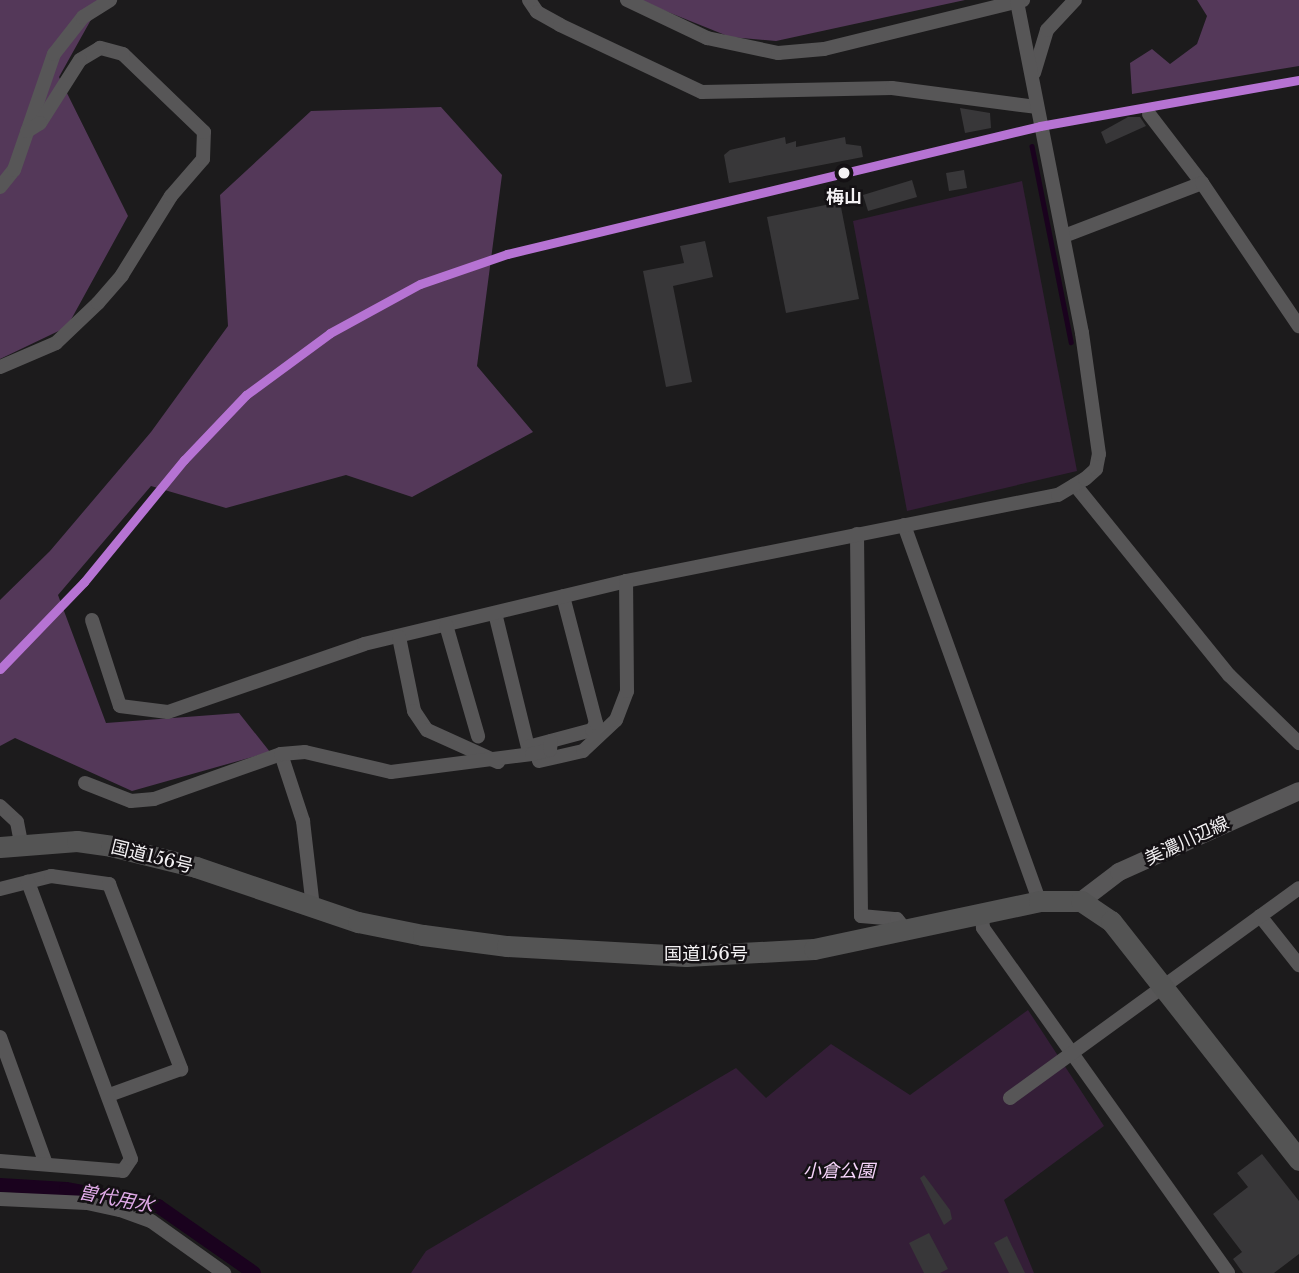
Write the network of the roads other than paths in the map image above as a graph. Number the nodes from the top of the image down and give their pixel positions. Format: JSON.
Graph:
{"nodes":[{"id":1,"x":110,"y":0,"type":"edge"},
{"id":2,"x":529,"y":0,"type":"edge"},
{"id":3,"x":627,"y":0,"type":"edge"},
{"id":4,"x":1075,"y":0,"type":"edge"},
{"id":5,"x":1021,"y":1,"type":"edge"},
{"id":6,"x":1032,"y":83,"type":"junction"},
{"id":7,"x":1036,"y":107,"type":"junction"},
{"id":8,"x":1149,"y":114,"type":"dead end"},
{"id":9,"x":27,"y":131,"type":"junction"},
{"id":10,"x":1202,"y":183,"type":"junction"},
{"id":11,"x":0,"y":187,"type":"edge"},
{"id":12,"x":1064,"y":236,"type":"junction"},
{"id":13,"x":1299,"y":326,"type":"edge"},
{"id":14,"x":0,"y":367,"type":"edge"},
{"id":15,"x":1080,"y":482,"type":"junction"},
{"id":16,"x":904,"y":525,"type":"junction"},
{"id":17,"x":857,"y":534,"type":"junction"},
{"id":18,"x":626,"y":581,"type":"junction"},
{"id":19,"x":563,"y":596,"type":"junction"},
{"id":20,"x":495,"y":613,"type":"junction"},
{"id":21,"x":92,"y":620,"type":"dead end"},
{"id":22,"x":446,"y":625,"type":"junction"},
{"id":23,"x":399,"y":637,"type":"junction"},
{"id":24,"x":478,"y":736,"type":"dead end"},
{"id":25,"x":551,"y":741,"type":"junction"},
{"id":26,"x":1299,"y":743,"type":"edge"},
{"id":27,"x":281,"y":754,"type":"junction"},
{"id":28,"x":495,"y":760,"type":"junction"},
{"id":29,"x":85,"y":783,"type":"dead end"},
{"id":30,"x":1299,"y":791,"type":"edge"},
{"id":31,"x":0,"y":806,"type":"edge"},
{"id":32,"x":10,"y":845,"type":"edge"},
{"id":33,"x":27,"y":882,"type":"junction"},
{"id":34,"x":1299,"y":888,"type":"edge"},
{"id":35,"x":0,"y":889,"type":"edge"},
{"id":36,"x":1039,"y":901,"type":"junction"},
{"id":37,"x":1081,"y":901,"type":"junction"},
{"id":38,"x":313,"y":908,"type":"junction"},
{"id":39,"x":1260,"y":916,"type":"junction"},
{"id":40,"x":982,"y":917,"type":"junction"},
{"id":41,"x":907,"y":932,"type":"junction"},
{"id":42,"x":1299,"y":965,"type":"edge"},
{"id":43,"x":1164,"y":985,"type":"junction"},
{"id":44,"x":0,"y":1037,"type":"edge"},
{"id":45,"x":1072,"y":1053,"type":"junction"},
{"id":46,"x":109,"y":1095,"type":"junction"},
{"id":47,"x":1010,"y":1098,"type":"dead end"},
{"id":48,"x":1299,"y":1160,"type":"edge"},
{"id":49,"x":0,"y":1161,"type":"edge"},
{"id":50,"x":46,"y":1164,"type":"junction"},
{"id":51,"x":0,"y":1199,"type":"edge"},
{"id":52,"x":224,"y":1273,"type":"edge"},
{"id":53,"x":1228,"y":1273,"type":"edge"}],
"edges":[{"from":1,"to":9,"type":"street"},
{"from":2,"to":7,"type":"street"},
{"from":3,"to":5,"type":"street"},
{"from":4,"to":6,"type":"street"},
{"from":5,"to":6,"type":"street"},
{"from":6,"to":7,"type":"street"},
{"from":7,"to":12,"type":"street"},
{"from":8,"to":10,"type":"street"},
{"from":9,"to":11,"type":"street"},
{"from":9,"to":14,"type":"street"},
{"from":10,"to":12,"type":"street"},
{"from":10,"to":13,"type":"street"},
{"from":12,"to":15,"type":"street"},
{"from":15,"to":16,"type":"street"},
{"from":15,"to":26,"type":"street"},
{"from":16,"to":17,"type":"street"},
{"from":16,"to":36,"type":"street"},
{"from":17,"to":18,"type":"street"},
{"from":17,"to":41,"type":"street"},
{"from":18,"to":19,"type":"street"},
{"from":18,"to":28,"type":"street"},
{"from":19,"to":20,"type":"street"},
{"from":19,"to":25,"type":"street"},
{"from":20,"to":22,"type":"street"},
{"from":20,"to":25,"type":"street"},
{"from":21,"to":23,"type":"street"},
{"from":22,"to":23,"type":"street"},
{"from":22,"to":24,"type":"street"},
{"from":23,"to":28,"type":"street"},
{"from":25,"to":28,"type":"street"},
{"from":27,"to":28,"type":"street"},
{"from":27,"to":29,"type":"street"},
{"from":27,"to":38,"type":"street"},
{"from":30,"to":37,"type":"main road","name":"美濃川辺線"},
{"from":31,"to":32,"type":"street"},
{"from":32,"to":38,"type":"highway","name":"国道156号"},
{"from":33,"to":35,"type":"street"},
{"from":33,"to":46,"type":"street"},
{"from":33,"to":46,"type":"street"},
{"from":34,"to":39,"type":"street"},
{"from":36,"to":37,"type":"highway","name":"国道156号"},
{"from":36,"to":40,"type":"highway","name":"国道156号"},
{"from":37,"to":43,"type":"highway"},
{"from":38,"to":41,"type":"highway","name":"国道156号"},
{"from":39,"to":42,"type":"street"},
{"from":39,"to":43,"type":"street"},
{"from":40,"to":41,"type":"highway","name":"国道156号"},
{"from":40,"to":45,"type":"street"},
{"from":43,"to":45,"type":"street"},
{"from":43,"to":48,"type":"highway"},
{"from":44,"to":50,"type":"street"},
{"from":45,"to":47,"type":"street"},
{"from":45,"to":53,"type":"street"},
{"from":46,"to":50,"type":"street"},
{"from":49,"to":50,"type":"street"},
{"from":51,"to":52,"type":"street"}]}
